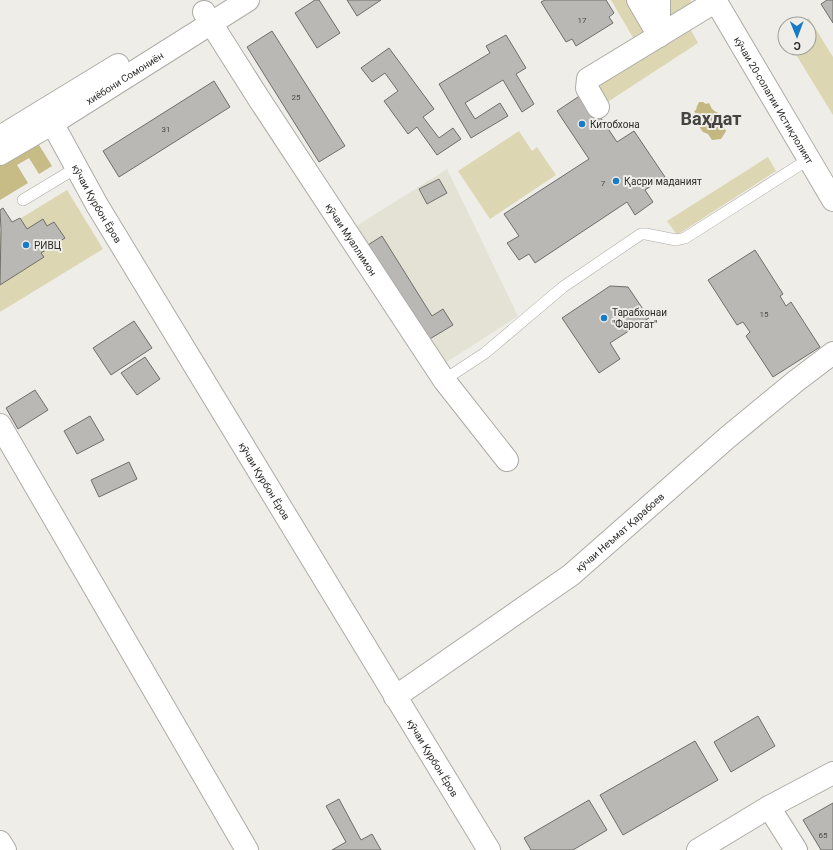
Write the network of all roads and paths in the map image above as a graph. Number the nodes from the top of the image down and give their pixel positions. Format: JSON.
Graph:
{"nodes":[{"id":1,"x":223,"y":0,"type":"edge"},
{"id":2,"x":248,"y":0,"type":"edge"},
{"id":3,"x":638,"y":0,"type":"edge"},
{"id":4,"x":659,"y":0,"type":"edge"},
{"id":5,"x":716,"y":0,"type":"edge"},
{"id":6,"x":208,"y":18,"type":"junction"},
{"id":7,"x":659,"y":36,"type":"junction"},
{"id":8,"x":598,"y":107,"type":"dead end"},
{"id":9,"x":49,"y":117,"type":"junction"},
{"id":10,"x":0,"y":137,"type":"edge"},
{"id":11,"x":0,"y":154,"type":"edge"},
{"id":12,"x":808,"y":159,"type":"junction"},
{"id":13,"x":76,"y":168,"type":"junction"},
{"id":14,"x":23,"y":200,"type":"dead end"},
{"id":15,"x":833,"y":200,"type":"edge"},
{"id":16,"x":831,"y":360,"type":"edge"},
{"id":17,"x":444,"y":380,"type":"junction"},
{"id":18,"x":0,"y":426,"type":"edge"},
{"id":19,"x":507,"y":460,"type":"dead end"},
{"id":20,"x":395,"y":697,"type":"junction"},
{"id":21,"x":833,"y":773,"type":"edge"},
{"id":22,"x":769,"y":807,"type":"junction"},
{"id":23,"x":0,"y":842,"type":"edge"},
{"id":24,"x":5,"y":850,"type":"edge"},
{"id":25,"x":247,"y":850,"type":"edge"},
{"id":26,"x":488,"y":850,"type":"edge"},
{"id":27,"x":698,"y":850,"type":"edge"},
{"id":28,"x":796,"y":850,"type":"edge"}],
"edges":[{"from":1,"to":6,"type":"main road","name":"хиёбони Сомониён"},
{"from":2,"to":6,"type":"main road","name":"хиёбони Сомониён"},
{"from":3,"to":7,"type":"main road"},
{"from":4,"to":7,"type":"main road"},
{"from":5,"to":7,"type":"main road"},
{"from":5,"to":12,"type":"main road","name":"кӯчаи 20-солагии Истиқлолият"},
{"from":6,"to":9,"type":"main road","name":"хиёбони Сомониён"},
{"from":6,"to":17,"type":"main road","name":"кӯчаи Муаллимон"},
{"from":7,"to":8,"type":"main road"},
{"from":9,"to":10,"type":"main road","name":"хиёбони Сомониён"},
{"from":9,"to":11,"type":"main road","name":"хиёбони Сомониён"},
{"from":9,"to":13,"type":"main road","name":"кӯчаи Қурбон Ёров"},
{"from":12,"to":15,"type":"main road","name":"кӯчаи 20-солагии Истиқлолият"},
{"from":12,"to":17,"type":"lane"},
{"from":13,"to":14,"type":"lane"},
{"from":13,"to":20,"type":"main road","name":"кӯчаи Қурбон Ёров"},
{"from":16,"to":20,"type":"main road","name":"кӯчаи Неъмат Қарабоев"},
{"from":17,"to":19,"type":"main road","name":"кӯчаи Муаллимон"},
{"from":18,"to":25,"type":"main road"},
{"from":20,"to":26,"type":"main road","name":"кӯчаи Қурбон Ёров"},
{"from":21,"to":22,"type":"main road"},
{"from":22,"to":27,"type":"main road"},
{"from":22,"to":28,"type":"main road"},
{"from":23,"to":24,"type":"main road"}]}
